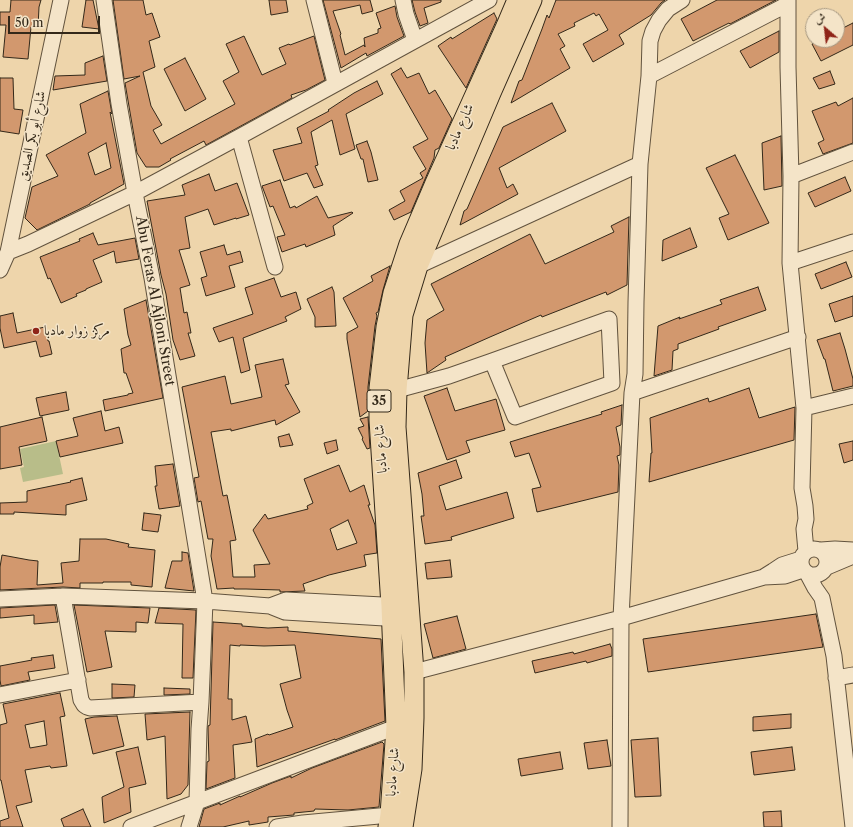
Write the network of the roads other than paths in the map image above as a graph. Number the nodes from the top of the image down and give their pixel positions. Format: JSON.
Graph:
{"nodes":[{"id":1,"x":61,"y":0,"type":"edge"},
{"id":2,"x":104,"y":0,"type":"edge"},
{"id":3,"x":314,"y":0,"type":"edge"},
{"id":4,"x":403,"y":0,"type":"edge"},
{"id":5,"x":489,"y":0,"type":"edge"},
{"id":6,"x":517,"y":0,"type":"edge"},
{"id":7,"x":532,"y":0,"type":"edge"},
{"id":8,"x":682,"y":0,"type":"edge"},
{"id":9,"x":788,"y":2,"type":"edge"},
{"id":10,"x":415,"y":40,"type":"junction"},
{"id":11,"x":649,"y":76,"type":"junction"},
{"id":12,"x":336,"y":83,"type":"junction"},
{"id":13,"x":239,"y":137,"type":"junction"},
{"id":14,"x":853,"y":152,"type":"edge"},
{"id":15,"x":640,"y":164,"type":"junction"},
{"id":16,"x":791,"y":176,"type":"junction"},
{"id":17,"x":135,"y":192,"type":"junction"},
{"id":18,"x":853,"y":242,"type":"edge"},
{"id":19,"x":8,"y":252,"type":"junction"},
{"id":20,"x":790,"y":263,"type":"junction"},
{"id":21,"x":418,"y":266,"type":"junction"},
{"id":22,"x":275,"y":267,"type":"dead end"},
{"id":23,"x":0,"y":270,"type":"edge"},
{"id":24,"x":798,"y":337,"type":"junction"},
{"id":25,"x":492,"y":361,"type":"junction"},
{"id":26,"x":635,"y":374,"type":"junction"},
{"id":27,"x":612,"y":375,"type":"junction"},
{"id":28,"x":388,"y":389,"type":"junction"},
{"id":29,"x":632,"y":393,"type":"junction"},
{"id":30,"x":853,"y":396,"type":"edge"},
{"id":31,"x":804,"y":408,"type":"junction"},
{"id":32,"x":853,"y":550,"type":"edge"},
{"id":33,"x":853,"y":556,"type":"edge"},
{"id":34,"x":809,"y":559,"type":"junction"},
{"id":35,"x":826,"y":568,"type":"junction"},
{"id":36,"x":63,"y":596,"type":"junction"},
{"id":37,"x":822,"y":598,"type":"junction"},
{"id":38,"x":0,"y":599,"type":"edge"},
{"id":39,"x":205,"y":601,"type":"junction"},
{"id":40,"x":400,"y":612,"type":"junction"},
{"id":41,"x":621,"y":618,"type":"junction"},
{"id":42,"x":414,"y":672,"type":"junction"},
{"id":43,"x":853,"y":675,"type":"edge"},
{"id":44,"x":836,"y":678,"type":"junction"},
{"id":45,"x":78,"y":680,"type":"junction"},
{"id":46,"x":0,"y":695,"type":"edge"},
{"id":47,"x":201,"y":702,"type":"junction"},
{"id":48,"x":396,"y":727,"type":"junction"},
{"id":49,"x":197,"y":802,"type":"junction"},
{"id":50,"x":394,"y":823,"type":"edge"},
{"id":51,"x":131,"y":827,"type":"edge"},
{"id":52,"x":189,"y":827,"type":"edge"},
{"id":53,"x":277,"y":827,"type":"edge"},
{"id":54,"x":620,"y":827,"type":"edge"},
{"id":55,"x":852,"y":827,"type":"edge"}],
"edges":[{"from":1,"to":19,"type":"street","name":"شارع أبو بكر الصديق"},
{"from":2,"to":17,"type":"street","name":"Abu Feras Al Ajloni Street"},
{"from":3,"to":12,"type":"street"},
{"from":4,"to":10,"type":"street"},
{"from":5,"to":10,"type":"street"},
{"from":6,"to":28,"type":"main road","name":"شارع مادبا","number":"35"},
{"from":7,"to":21,"type":"main road","name":"شارع مادبا","number":"35"},
{"from":8,"to":11,"type":"street"},
{"from":9,"to":11,"type":"street"},
{"from":9,"to":16,"type":"street"},
{"from":10,"to":12,"type":"street"},
{"from":11,"to":15,"type":"street"},
{"from":12,"to":13,"type":"street"},
{"from":13,"to":17,"type":"street"},
{"from":13,"to":22,"type":"street"},
{"from":14,"to":16,"type":"street"},
{"from":15,"to":21,"type":"street"},
{"from":15,"to":26,"type":"street"},
{"from":16,"to":20,"type":"street"},
{"from":17,"to":19,"type":"street"},
{"from":17,"to":39,"type":"street","name":"Abu Feras Al Ajloni Street"},
{"from":18,"to":20,"type":"street"},
{"from":19,"to":23,"type":"street","name":"شارع أبو بكر الصديق"},
{"from":20,"to":24,"type":"street"},
{"from":21,"to":28,"type":"main road","name":"شارع مادبا","number":"35"},
{"from":24,"to":29,"type":"street"},
{"from":24,"to":31,"type":"street"},
{"from":25,"to":27,"type":"street"},
{"from":25,"to":27,"type":"street"},
{"from":25,"to":28,"type":"street"},
{"from":26,"to":27,"type":"street"},
{"from":26,"to":29,"type":"street"},
{"from":28,"to":40,"type":"main road","name":"شارع مادبا","number":"35"},
{"from":29,"to":41,"type":"street"},
{"from":30,"to":31,"type":"street"},
{"from":31,"to":34,"type":"street"},
{"from":32,"to":34,"type":"street"},
{"from":33,"to":35,"type":"street"},
{"from":34,"to":35,"type":"street"},
{"from":34,"to":35,"type":"street"},
{"from":34,"to":37,"type":"street"},
{"from":34,"to":41,"type":"street"},
{"from":35,"to":37,"type":"street"},
{"from":36,"to":38,"type":"street"},
{"from":36,"to":39,"type":"street"},
{"from":36,"to":45,"type":"street"},
{"from":37,"to":44,"type":"street"},
{"from":39,"to":40,"type":"street"},
{"from":39,"to":47,"type":"street","name":"Abu Feras Al Ajloni Street"},
{"from":40,"to":42,"type":"main road","name":"شارع مادبا","number":"35"},
{"from":40,"to":48,"type":"main road","name":"شارع مادبا","number":"35"},
{"from":41,"to":42,"type":"street"},
{"from":41,"to":54,"type":"street"},
{"from":42,"to":50,"type":"main road","name":"شارع مادبا","number":"35"},
{"from":43,"to":44,"type":"street"},
{"from":44,"to":55,"type":"street"},
{"from":45,"to":46,"type":"street"},
{"from":45,"to":47,"type":"street"},
{"from":47,"to":49,"type":"street","name":"Abu Feras Al Ajloni Street"},
{"from":48,"to":49,"type":"street"},
{"from":48,"to":50,"type":"main road","name":"شارع مادبا","number":"35"},
{"from":49,"to":51,"type":"street"},
{"from":49,"to":52,"type":"street","name":"Abu Feras Al Ajloni Street"},
{"from":50,"to":53,"type":"street"}]}
